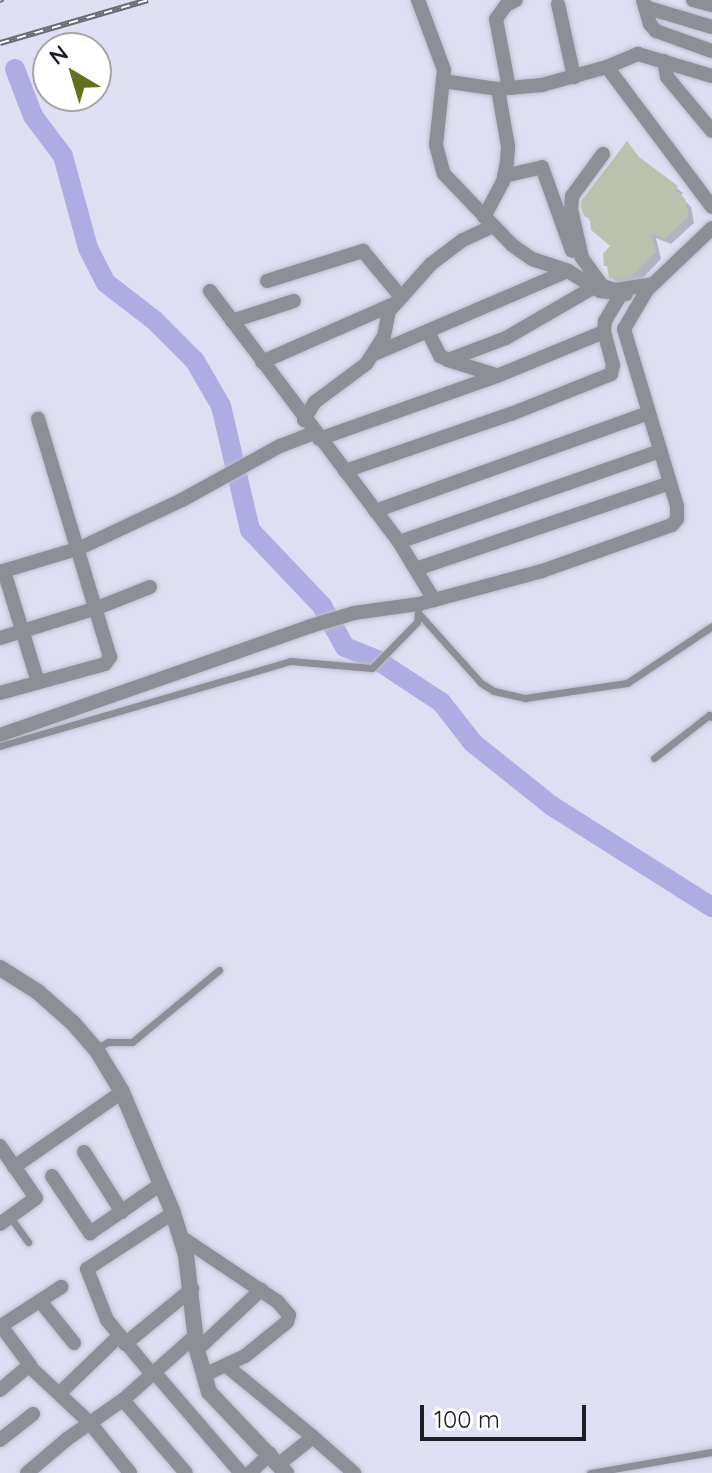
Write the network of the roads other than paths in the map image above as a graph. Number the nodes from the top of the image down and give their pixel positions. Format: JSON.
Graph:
{"nodes":[{"id":1,"x":418,"y":0,"type":"edge"},
{"id":2,"x":516,"y":0,"type":"edge"},
{"id":3,"x":693,"y":0,"type":"edge"},
{"id":4,"x":558,"y":4,"type":"dead end"},
{"id":5,"x":644,"y":4,"type":"edge"},
{"id":6,"x":712,"y":5,"type":"edge"},
{"id":7,"x":712,"y":27,"type":"edge"},
{"id":8,"x":712,"y":51,"type":"edge"},
{"id":9,"x":664,"y":61,"type":"junction"},
{"id":10,"x":607,"y":67,"type":"junction"},
{"id":11,"x":712,"y":76,"type":"edge"},
{"id":12,"x":574,"y":77,"type":"junction"},
{"id":13,"x":443,"y":81,"type":"junction"},
{"id":14,"x":503,"y":88,"type":"junction"},
{"id":15,"x":712,"y":131,"type":"edge"},
{"id":16,"x":603,"y":154,"type":"dead end"},
{"id":17,"x":504,"y":176,"type":"junction"},
{"id":18,"x":712,"y":206,"type":"edge"},
{"id":19,"x":489,"y":222,"type":"junction"},
{"id":20,"x":712,"y":228,"type":"edge"},
{"id":21,"x":574,"y":275,"type":"junction"},
{"id":22,"x":267,"y":281,"type":"dead end"},
{"id":23,"x":650,"y":287,"type":"junction"},
{"id":24,"x":210,"y":291,"type":"dead end"},
{"id":25,"x":596,"y":294,"type":"junction"},
{"id":26,"x":621,"y":294,"type":"junction"},
{"id":27,"x":399,"y":300,"type":"junction"},
{"id":28,"x":294,"y":301,"type":"dead end"},
{"id":29,"x":232,"y":321,"type":"junction"},
{"id":30,"x":605,"y":326,"type":"junction"},
{"id":31,"x":428,"y":332,"type":"junction"},
{"id":32,"x":374,"y":354,"type":"junction"},
{"id":33,"x":448,"y":360,"type":"junction"},
{"id":34,"x":262,"y":362,"type":"junction"},
{"id":35,"x":497,"y":376,"type":"junction"},
{"id":36,"x":649,"y":413,"type":"junction"},
{"id":37,"x":38,"y":419,"type":"dead end"},
{"id":38,"x":304,"y":420,"type":"junction"},
{"id":39,"x":316,"y":436,"type":"junction"},
{"id":40,"x":661,"y":451,"type":"junction"},
{"id":41,"x":345,"y":471,"type":"junction"},
{"id":42,"x":670,"y":483,"type":"junction"},
{"id":43,"x":375,"y":511,"type":"junction"},
{"id":44,"x":399,"y":542,"type":"junction"},
{"id":45,"x":80,"y":548,"type":"junction"},
{"id":46,"x":416,"y":569,"type":"junction"},
{"id":47,"x":2,"y":571,"type":"edge"},
{"id":48,"x":150,"y":587,"type":"dead end"},
{"id":49,"x":434,"y":600,"type":"junction"},
{"id":50,"x":97,"y":608,"type":"junction"},
{"id":51,"x":419,"y":610,"type":"junction"},
{"id":52,"x":712,"y":626,"type":"edge"},
{"id":53,"x":22,"y":630,"type":"junction"},
{"id":54,"x":0,"y":638,"type":"edge"},
{"id":55,"x":38,"y":682,"type":"junction"},
{"id":56,"x":0,"y":693,"type":"edge"},
{"id":57,"x":712,"y":717,"type":"edge"},
{"id":58,"x":0,"y":735,"type":"edge"},
{"id":59,"x":0,"y":746,"type":"edge"},
{"id":60,"x":654,"y":758,"type":"dead end"},
{"id":61,"x":0,"y":968,"type":"edge"},
{"id":62,"x":219,"y":970,"type":"dead end"},
{"id":63,"x":96,"y":1049,"type":"junction"},
{"id":64,"x":122,"y":1092,"type":"junction"},
{"id":65,"x":0,"y":1146,"type":"edge"},
{"id":66,"x":84,"y":1152,"type":"dead end"},
{"id":67,"x":14,"y":1167,"type":"junction"},
{"id":68,"x":52,"y":1176,"type":"dead end"},
{"id":69,"x":161,"y":1184,"type":"junction"},
{"id":70,"x":122,"y":1212,"type":"junction"},
{"id":71,"x":173,"y":1213,"type":"junction"},
{"id":72,"x":5,"y":1220,"type":"edge"},
{"id":73,"x":181,"y":1237,"type":"junction"},
{"id":74,"x":28,"y":1242,"type":"dead end"},
{"id":75,"x":61,"y":1287,"type":"dead end"},
{"id":76,"x":192,"y":1289,"type":"junction"},
{"id":77,"x":261,"y":1290,"type":"junction"},
{"id":78,"x":40,"y":1301,"type":"junction"},
{"id":79,"x":3,"y":1336,"type":"edge"},
{"id":80,"x":122,"y":1340,"type":"junction"},
{"id":81,"x":74,"y":1343,"type":"dead end"},
{"id":82,"x":197,"y":1343,"type":"junction"},
{"id":83,"x":29,"y":1366,"type":"junction"},
{"id":84,"x":228,"y":1367,"type":"junction"},
{"id":85,"x":153,"y":1373,"type":"junction"},
{"id":86,"x":204,"y":1375,"type":"junction"},
{"id":87,"x":64,"y":1389,"type":"dead end"},
{"id":88,"x":0,"y":1390,"type":"edge"},
{"id":89,"x":123,"y":1400,"type":"junction"},
{"id":90,"x":33,"y":1414,"type":"dead end"},
{"id":91,"x":90,"y":1423,"type":"junction"},
{"id":92,"x":313,"y":1437,"type":"junction"},
{"id":93,"x":0,"y":1440,"type":"edge"},
{"id":94,"x":712,"y":1452,"type":"edge"},
{"id":95,"x":278,"y":1464,"type":"edge"},
{"id":96,"x":27,"y":1473,"type":"edge"},
{"id":97,"x":130,"y":1473,"type":"edge"},
{"id":98,"x":186,"y":1473,"type":"edge"},
{"id":99,"x":241,"y":1473,"type":"edge"},
{"id":100,"x":250,"y":1473,"type":"edge"},
{"id":101,"x":354,"y":1473,"type":"edge"},
{"id":102,"x":590,"y":1473,"type":"edge"}],
"edges":[{"from":1,"to":13,"type":"street"},
{"from":2,"to":14,"type":"street"},
{"from":3,"to":6,"type":"street"},
{"from":4,"to":12,"type":"street"},
{"from":5,"to":7,"type":"street"},
{"from":5,"to":8,"type":"street"},
{"from":9,"to":10,"type":"street"},
{"from":9,"to":11,"type":"street"},
{"from":9,"to":15,"type":"street"},
{"from":10,"to":12,"type":"street"},
{"from":10,"to":18,"type":"street"},
{"from":12,"to":14,"type":"street"},
{"from":13,"to":14,"type":"street"},
{"from":13,"to":19,"type":"street"},
{"from":14,"to":17,"type":"street"},
{"from":16,"to":23,"type":"street"},
{"from":17,"to":19,"type":"street"},
{"from":17,"to":21,"type":"street"},
{"from":19,"to":21,"type":"street"},
{"from":19,"to":27,"type":"street"},
{"from":20,"to":23,"type":"street"},
{"from":21,"to":25,"type":"street"},
{"from":21,"to":31,"type":"street"},
{"from":22,"to":27,"type":"street"},
{"from":23,"to":26,"type":"street"},
{"from":23,"to":36,"type":"street"},
{"from":24,"to":29,"type":"street"},
{"from":25,"to":26,"type":"street"},
{"from":25,"to":30,"type":"street"},
{"from":25,"to":33,"type":"street"},
{"from":26,"to":30,"type":"street"},
{"from":27,"to":32,"type":"street"},
{"from":27,"to":34,"type":"street"},
{"from":28,"to":29,"type":"street"},
{"from":29,"to":34,"type":"street"},
{"from":30,"to":35,"type":"street"},
{"from":30,"to":41,"type":"street"},
{"from":31,"to":32,"type":"street"},
{"from":31,"to":33,"type":"street"},
{"from":32,"to":38,"type":"street"},
{"from":33,"to":35,"type":"street"},
{"from":34,"to":38,"type":"street"},
{"from":35,"to":39,"type":"street"},
{"from":36,"to":40,"type":"street"},
{"from":36,"to":43,"type":"street"},
{"from":37,"to":45,"type":"street"},
{"from":38,"to":39,"type":"street"},
{"from":39,"to":41,"type":"street"},
{"from":39,"to":45,"type":"street"},
{"from":40,"to":42,"type":"street"},
{"from":40,"to":44,"type":"street"},
{"from":41,"to":43,"type":"street"},
{"from":42,"to":46,"type":"street"},
{"from":42,"to":49,"type":"street"},
{"from":43,"to":44,"type":"street"},
{"from":44,"to":46,"type":"street"},
{"from":45,"to":47,"type":"street"},
{"from":45,"to":50,"type":"street"},
{"from":46,"to":49,"type":"street"},
{"from":47,"to":53,"type":"street"},
{"from":48,"to":50,"type":"street"},
{"from":49,"to":51,"type":"street"},
{"from":50,"to":53,"type":"street"},
{"from":50,"to":55,"type":"street"},
{"from":51,"to":52,"type":"lane"},
{"from":51,"to":58,"type":"street"},
{"from":51,"to":59,"type":"lane"},
{"from":53,"to":54,"type":"street"},
{"from":53,"to":55,"type":"street"},
{"from":55,"to":56,"type":"street"},
{"from":57,"to":60,"type":"lane"},
{"from":61,"to":63,"type":"street"},
{"from":62,"to":63,"type":"lane"},
{"from":63,"to":64,"type":"street"},
{"from":64,"to":67,"type":"street"},
{"from":64,"to":69,"type":"street"},
{"from":65,"to":67,"type":"street"},
{"from":66,"to":70,"type":"street"},
{"from":67,"to":72,"type":"street"},
{"from":68,"to":70,"type":"street"},
{"from":69,"to":70,"type":"street"},
{"from":69,"to":71,"type":"street"},
{"from":71,"to":73,"type":"street"},
{"from":71,"to":80,"type":"street"},
{"from":72,"to":74,"type":"lane"},
{"from":73,"to":76,"type":"street"},
{"from":73,"to":77,"type":"street"},
{"from":75,"to":78,"type":"street"},
{"from":76,"to":80,"type":"street"},
{"from":76,"to":82,"type":"street"},
{"from":77,"to":82,"type":"street"},
{"from":77,"to":84,"type":"street"},
{"from":78,"to":79,"type":"street"},
{"from":78,"to":81,"type":"street"},
{"from":79,"to":83,"type":"street"},
{"from":80,"to":85,"type":"street"},
{"from":80,"to":87,"type":"street"},
{"from":82,"to":85,"type":"street"},
{"from":82,"to":86,"type":"street"},
{"from":83,"to":88,"type":"street"},
{"from":83,"to":91,"type":"street"},
{"from":84,"to":86,"type":"street"},
{"from":84,"to":92,"type":"street"},
{"from":85,"to":89,"type":"street"},
{"from":85,"to":99,"type":"street"},
{"from":86,"to":95,"type":"street"},
{"from":89,"to":91,"type":"street"},
{"from":89,"to":98,"type":"street"},
{"from":90,"to":93,"type":"street"},
{"from":91,"to":96,"type":"street"},
{"from":91,"to":97,"type":"street"},
{"from":92,"to":95,"type":"street"},
{"from":92,"to":101,"type":"street"},
{"from":94,"to":102,"type":"lane"},
{"from":95,"to":100,"type":"street"}]}
